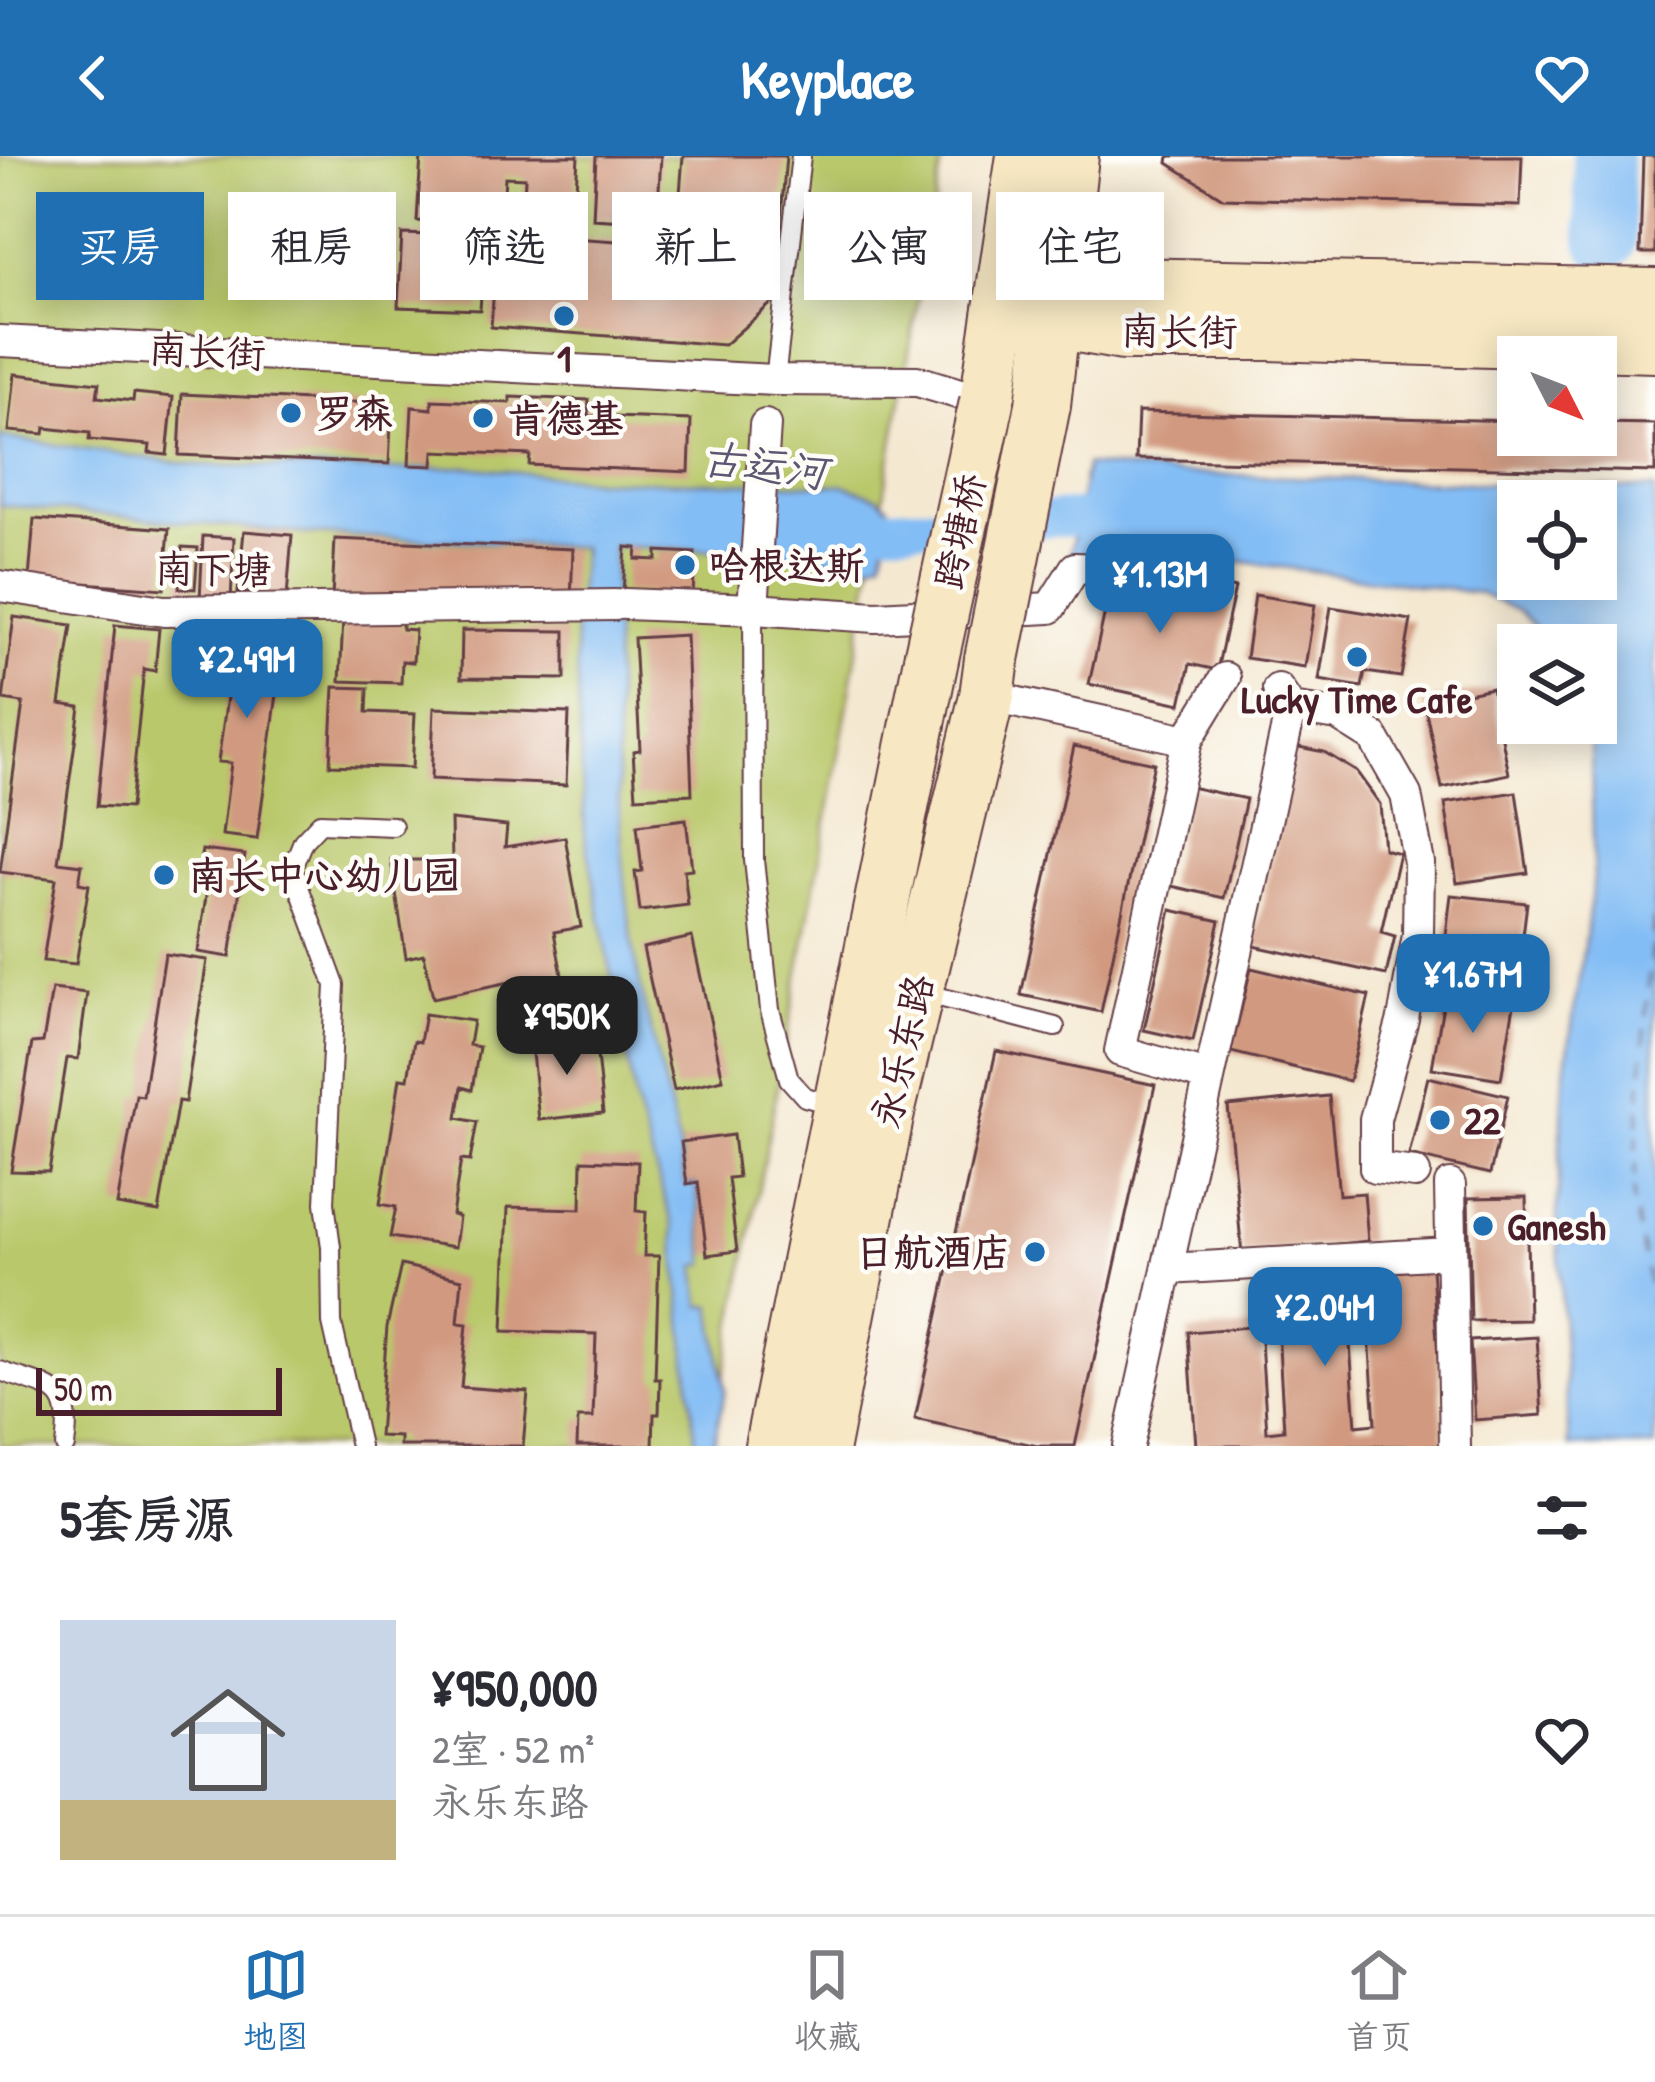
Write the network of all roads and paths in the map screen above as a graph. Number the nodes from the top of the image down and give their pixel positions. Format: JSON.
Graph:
{"nodes":[{"id":1,"x":801,"y":156,"type":"edge"},
{"id":2,"x":1024,"y":156,"type":"edge"},
{"id":3,"x":1071,"y":156,"type":"edge"},
{"id":4,"x":1655,"y":296,"type":"edge"},
{"id":5,"x":1036,"y":310,"type":"junction"},
{"id":6,"x":0,"y":341,"type":"edge"},
{"id":7,"x":1655,"y":345,"type":"edge"},
{"id":8,"x":776,"y":380,"type":"junction"},
{"id":9,"x":987,"y":402,"type":"junction"},
{"id":10,"x":766,"y":425,"type":"dead end"},
{"id":11,"x":1097,"y":569,"type":"dead end"},
{"id":12,"x":0,"y":586,"type":"edge"},
{"id":13,"x":753,"y":609,"type":"junction"},
{"id":14,"x":932,"y":659,"type":"joint"},
{"id":15,"x":989,"y":678,"type":"junction"},
{"id":16,"x":1225,"y":678,"type":"dead end"},
{"id":17,"x":1186,"y":740,"type":"junction"},
{"id":18,"x":393,"y":826,"type":"dead end"},
{"id":19,"x":915,"y":991,"type":"junction"},
{"id":20,"x":1055,"y":1028,"type":"dead end"},
{"id":21,"x":1207,"y":1076,"type":"junction"},
{"id":22,"x":863,"y":1112,"type":"junction"},
{"id":23,"x":1415,"y":1173,"type":"dead end"},
{"id":24,"x":1450,"y":1185,"type":"dead end"},
{"id":25,"x":1449,"y":1253,"type":"junction"},
{"id":26,"x":1168,"y":1269,"type":"junction"},
{"id":27,"x":0,"y":1371,"type":"edge"},
{"id":28,"x":65,"y":1446,"type":"edge"},
{"id":29,"x":360,"y":1446,"type":"edge"},
{"id":30,"x":772,"y":1446,"type":"edge"},
{"id":31,"x":822,"y":1446,"type":"edge"},
{"id":32,"x":1128,"y":1446,"type":"edge"},
{"id":33,"x":1456,"y":1446,"type":"edge"}],
"edges":[{"from":1,"to":8,"type":"lane"},
{"from":2,"to":5,"type":"main road"},
{"from":3,"to":5,"type":"main road"},
{"from":4,"to":5,"type":"main road","name":"南长街"},
{"from":5,"to":7,"type":"main road","name":"南长街"},
{"from":5,"to":9,"type":"main road","name":"跨塘桥"},
{"from":5,"to":15,"type":"main road","name":"跨塘桥","bridge":true},
{"from":6,"to":8,"type":"street","name":"南长街"},
{"from":8,"to":9,"type":"street","name":"南长街"},
{"from":9,"to":14,"type":"main road","name":"跨塘桥","bridge":true},
{"from":10,"to":13,"type":"street"},
{"from":11,"to":13,"type":"street"},
{"from":12,"to":13,"type":"street","name":"南下塘"},
{"from":13,"to":22,"type":"lane"},
{"from":14,"to":22,"type":"main road","name":"永乐东路"},
{"from":15,"to":17,"type":"street"},
{"from":15,"to":19,"type":"main road","name":"永乐东路"},
{"from":16,"to":17,"type":"street"},
{"from":17,"to":21,"type":"street"},
{"from":18,"to":29,"type":"lane"},
{"from":19,"to":20,"type":"lane"},
{"from":19,"to":22,"type":"main road","name":"永乐东路"},
{"from":21,"to":23,"type":"street"},
{"from":21,"to":26,"type":"street"},
{"from":22,"to":30,"type":"main road","name":"永乐东路"},
{"from":22,"to":31,"type":"main road","name":"永乐东路"},
{"from":24,"to":25,"type":"street"},
{"from":25,"to":26,"type":"street"},
{"from":25,"to":33,"type":"street"},
{"from":26,"to":32,"type":"street"},
{"from":27,"to":28,"type":"lane"}]}
